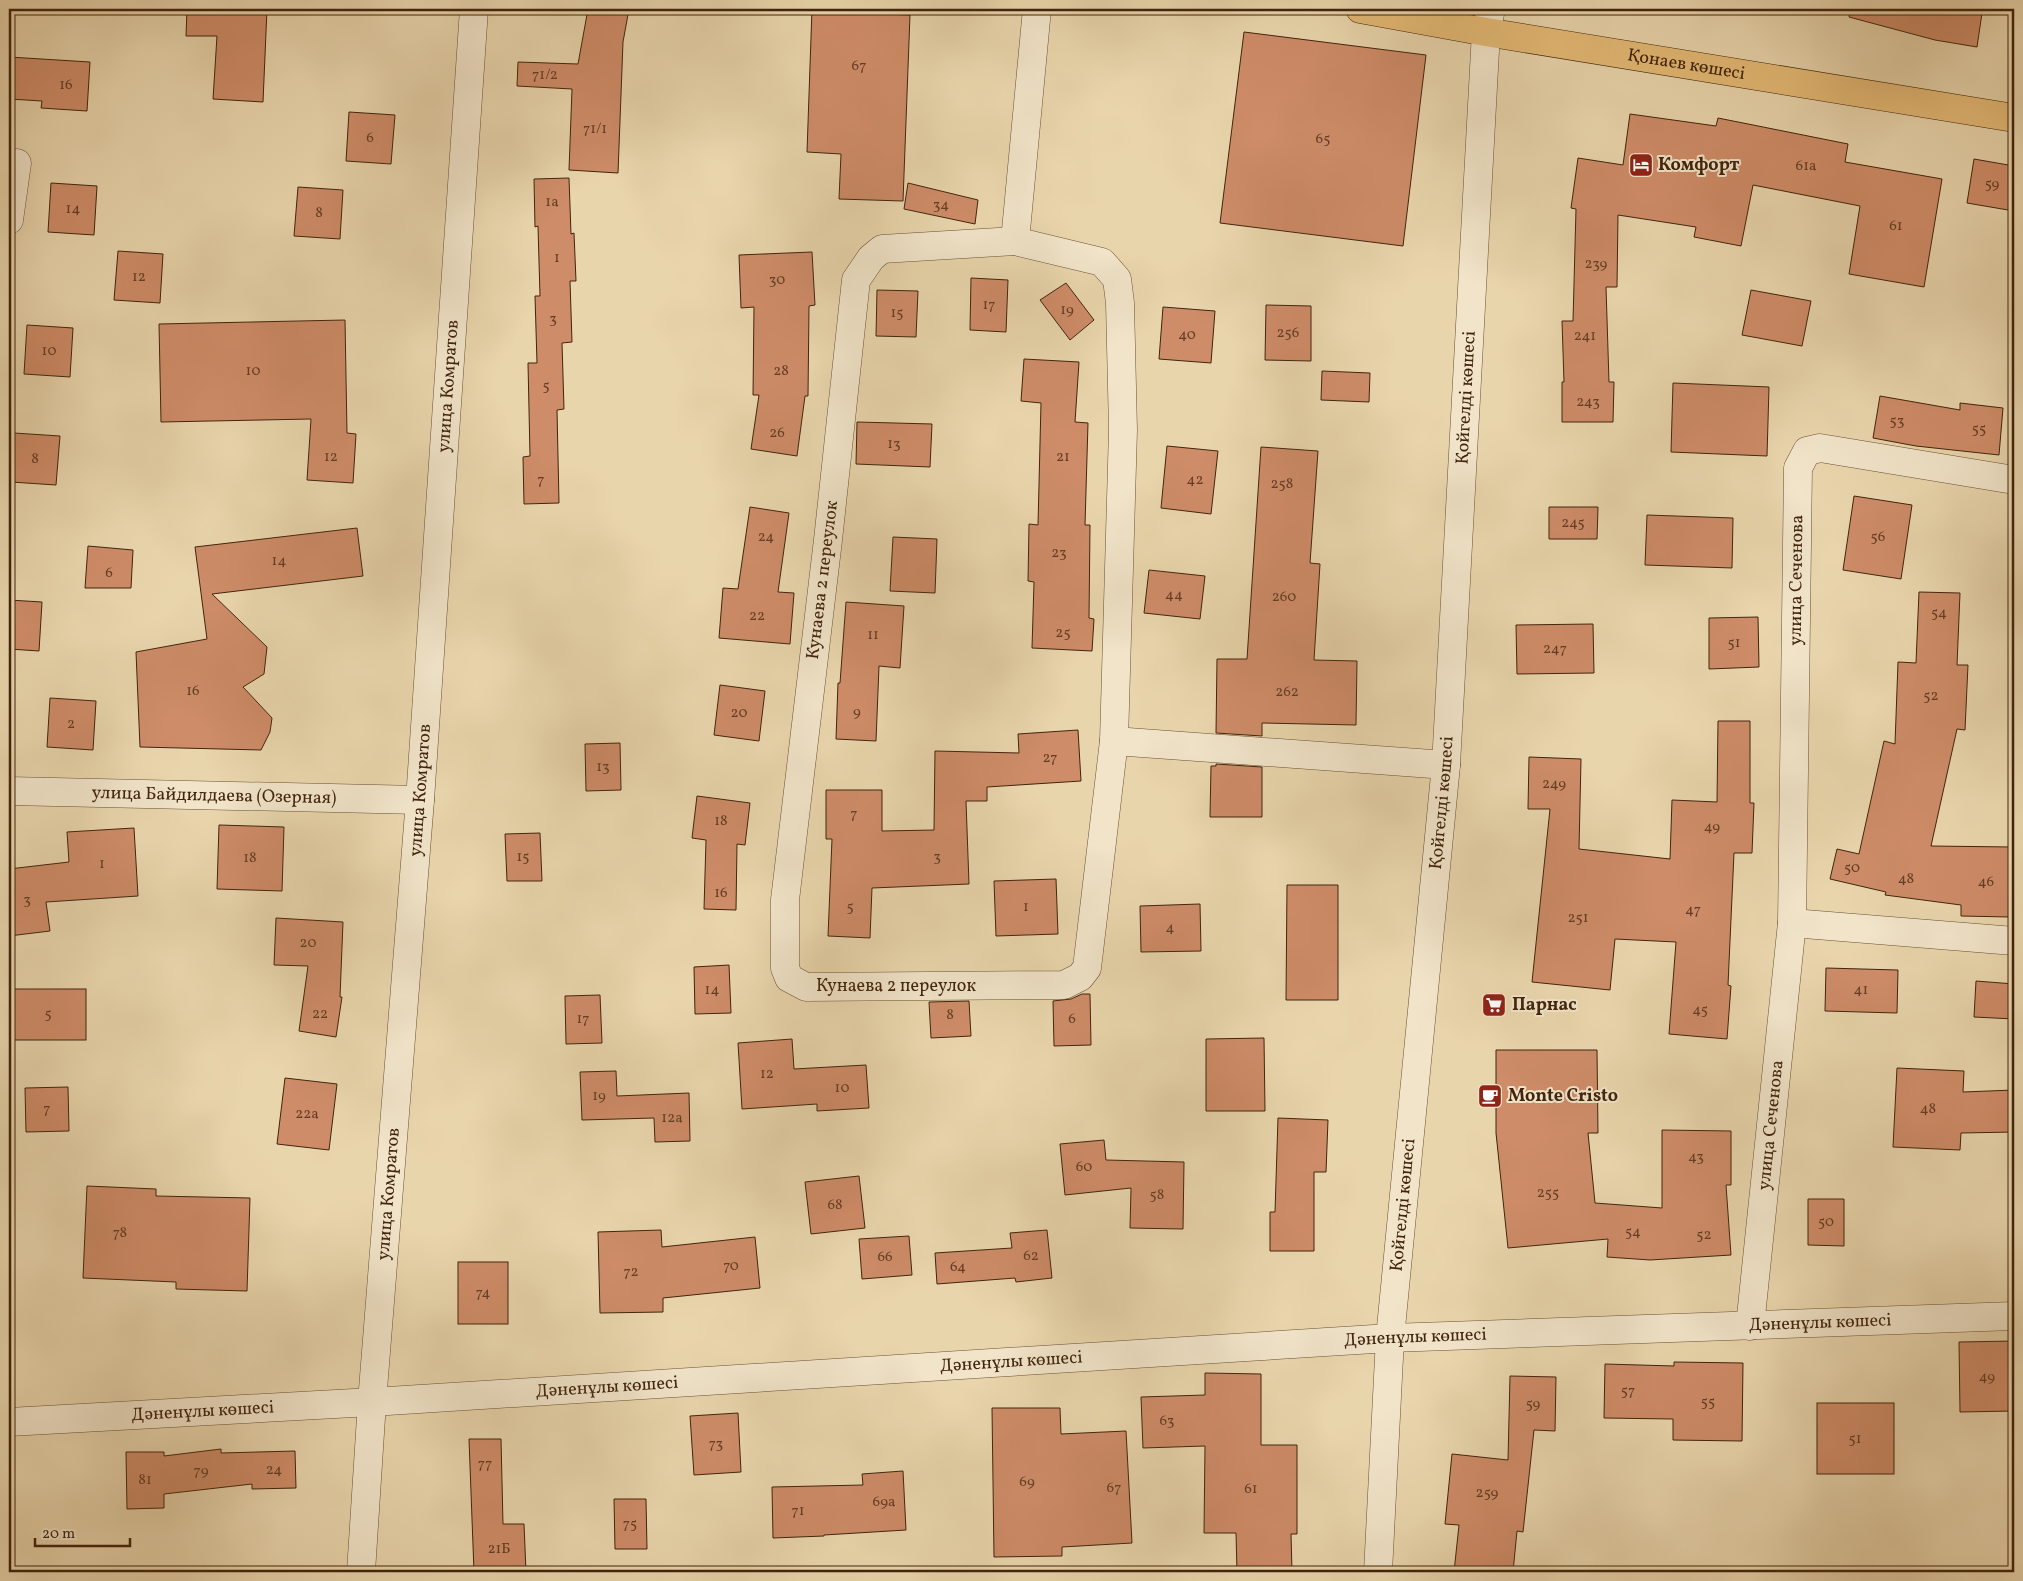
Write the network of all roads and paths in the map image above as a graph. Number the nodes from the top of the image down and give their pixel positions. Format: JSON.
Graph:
{"nodes":[{"id":1,"x":474,"y":9,"type":"edge"},
{"id":2,"x":1037,"y":9,"type":"edge"},
{"id":3,"x":1360,"y":9,"type":"edge"},
{"id":4,"x":1488,"y":20,"type":"edge"},
{"id":5,"x":2014,"y":118,"type":"edge"},
{"id":6,"x":17,"y":163,"type":"dead end"},
{"id":7,"x":9,"y":220,"type":"edge"},
{"id":8,"x":1015,"y":241,"type":"junction"},
{"id":9,"x":2014,"y":480,"type":"edge"},
{"id":10,"x":1114,"y":741,"type":"junction"},
{"id":11,"x":1446,"y":765,"type":"junction"},
{"id":12,"x":9,"y":791,"type":"edge"},
{"id":13,"x":420,"y":800,"type":"junction"},
{"id":14,"x":1792,"y":923,"type":"junction"},
{"id":15,"x":2014,"y":941,"type":"edge"},
{"id":16,"x":2014,"y":1316,"type":"edge"},
{"id":17,"x":1750,"y":1326,"type":"junction"},
{"id":18,"x":1390,"y":1338,"type":"junction"},
{"id":19,"x":372,"y":1402,"type":"junction"},
{"id":20,"x":9,"y":1422,"type":"edge"},
{"id":21,"x":361,"y":1572,"type":"edge"},
{"id":22,"x":1378,"y":1572,"type":"edge"}],
"edges":[{"from":1,"to":13,"type":"street","name":"улица Комратов"},
{"from":2,"to":8,"type":"street"},
{"from":3,"to":4,"type":"main road","name":"Қонаев көшесі"},
{"from":4,"to":5,"type":"main road","name":"Қонаев көшесі"},
{"from":4,"to":11,"type":"street","name":"Қойгелді көшесі"},
{"from":6,"to":7,"type":"street"},
{"from":8,"to":10,"type":"street","name":"Кунаева 2 переулок"},
{"from":8,"to":10,"type":"street","name":"Кунаева 2 переулок"},
{"from":9,"to":14,"type":"street","name":"улица Сеченова"},
{"from":10,"to":11,"type":"street"},
{"from":11,"to":18,"type":"street","name":"Қойгелді көшесі"},
{"from":12,"to":13,"type":"street","name":"улица Байдилдаева (Озерная)"},
{"from":13,"to":19,"type":"street","name":"улица Комратов"},
{"from":14,"to":15,"type":"street"},
{"from":14,"to":17,"type":"street","name":"улица Сеченова"},
{"from":16,"to":17,"type":"street","name":"Дәненұлы көшесі"},
{"from":17,"to":18,"type":"street","name":"Дәненұлы көшесі"},
{"from":18,"to":19,"type":"street","name":"Дәненұлы көшесі"},
{"from":18,"to":22,"type":"street","name":"Қойгелді көшесі"},
{"from":19,"to":20,"type":"street","name":"Дәненұлы көшесі"},
{"from":19,"to":21,"type":"street","name":"улица Комратов"}]}
